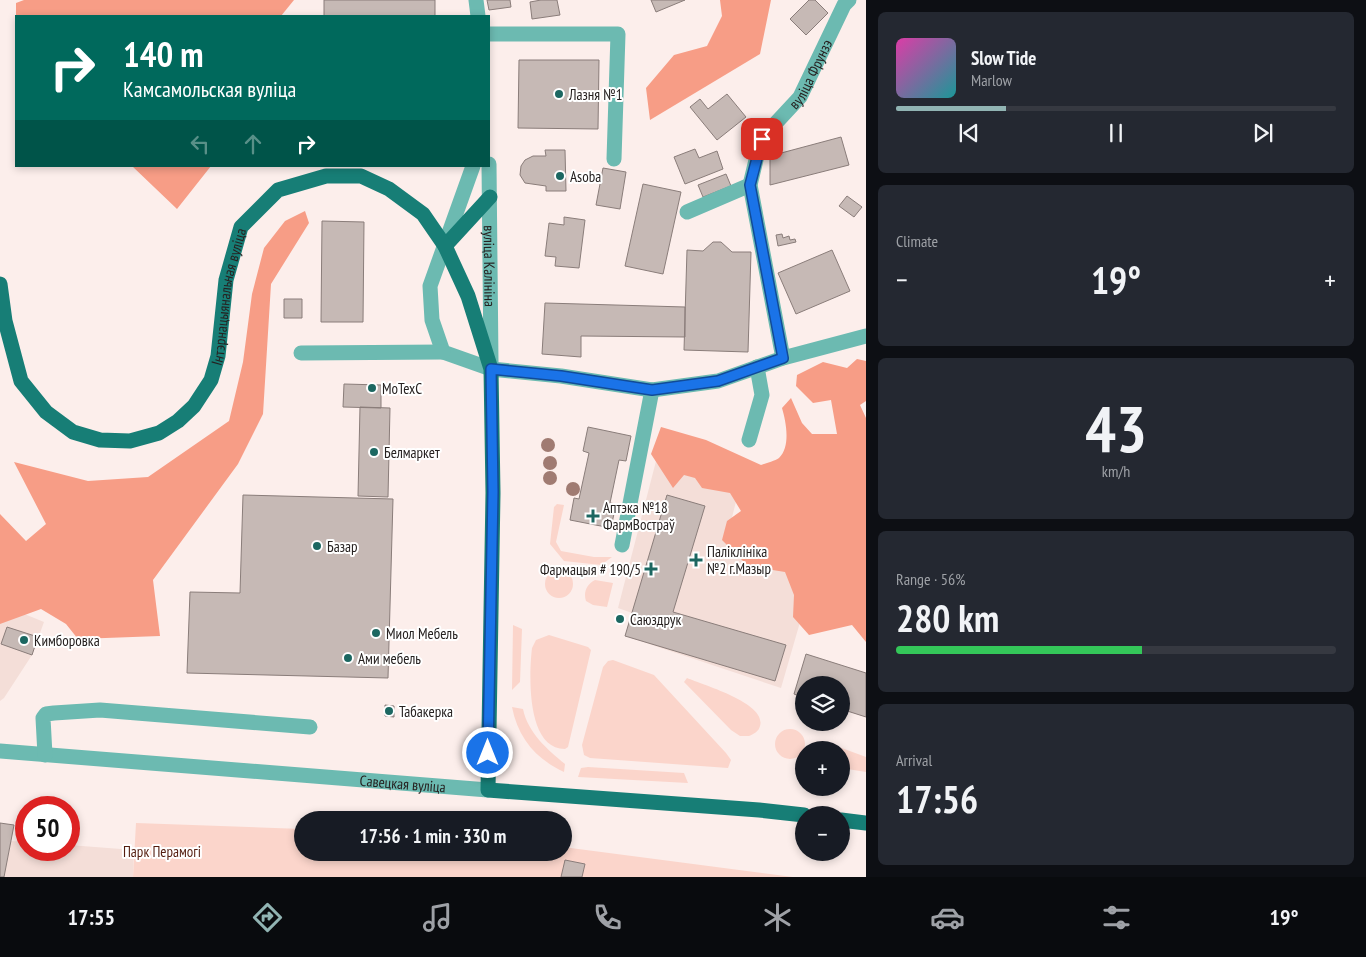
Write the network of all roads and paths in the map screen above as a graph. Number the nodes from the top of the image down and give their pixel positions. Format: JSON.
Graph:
{"nodes":[{"id":1,"x":476,"y":0,"type":"edge"},
{"id":2,"x":849,"y":0,"type":"edge"},
{"id":3,"x":478,"y":15,"type":"edge"},
{"id":4,"x":490,"y":34,"type":"edge"},
{"id":5,"x":614,"y":159,"type":"dead end"},
{"id":6,"x":474,"y":167,"type":"edge"},
{"id":7,"x":489,"y":167,"type":"edge"},
{"id":8,"x":750,"y":185,"type":"junction"},
{"id":9,"x":490,"y":197,"type":"junction"},
{"id":10,"x":687,"y":212,"type":"dead end"},
{"id":11,"x":445,"y":246,"type":"junction"},
{"id":12,"x":0,"y":284,"type":"edge"},
{"id":13,"x":866,"y":336,"type":"edge"},
{"id":14,"x":443,"y":352,"type":"junction"},
{"id":15,"x":301,"y":353,"type":"dead end"},
{"id":16,"x":783,"y":358,"type":"junction"},
{"id":17,"x":757,"y":367,"type":"junction"},
{"id":18,"x":491,"y":369,"type":"junction"},
{"id":19,"x":652,"y":390,"type":"junction"},
{"id":20,"x":748,"y":440,"type":"dead end"},
{"id":21,"x":622,"y":545,"type":"dead end"},
{"id":22,"x":310,"y":727,"type":"dead end"},
{"id":23,"x":0,"y":751,"type":"edge"},
{"id":24,"x":45,"y":755,"type":"junction"},
{"id":25,"x":488,"y":790,"type":"junction"},
{"id":26,"x":795,"y":814,"type":"edge"},
{"id":27,"x":850,"y":821,"type":"edge"},
{"id":28,"x":866,"y":823,"type":"edge"}],
"edges":[{"from":1,"to":3,"type":"street"},
{"from":2,"to":8,"type":"street","name":"вуліца Фрунзэ"},
{"from":4,"to":5,"type":"street"},
{"from":6,"to":11,"type":"street"},
{"from":7,"to":9,"type":"street","name":"вуліца Калініна"},
{"from":8,"to":10,"type":"street"},
{"from":8,"to":16,"type":"street"},
{"from":9,"to":11,"type":"main road"},
{"from":9,"to":18,"type":"street","name":"вуліца Калініна"},
{"from":11,"to":12,"type":"main road","name":"Інтэрнацыянальная вуліца"},
{"from":11,"to":14,"type":"street"},
{"from":11,"to":18,"type":"main road","name":"Інтэрнацыянальная вуліца"},
{"from":13,"to":16,"type":"street"},
{"from":14,"to":15,"type":"street"},
{"from":14,"to":18,"type":"street"},
{"from":16,"to":17,"type":"street"},
{"from":17,"to":19,"type":"street"},
{"from":17,"to":20,"type":"street"},
{"from":18,"to":19,"type":"street"},
{"from":18,"to":25,"type":"main road","name":"Інтэрнацыянальная вуліца"},
{"from":19,"to":21,"type":"street"},
{"from":22,"to":24,"type":"street"},
{"from":23,"to":24,"type":"street","name":"Савецкая вуліца"},
{"from":24,"to":25,"type":"street","name":"Савецкая вуліца"},
{"from":25,"to":26,"type":"main road","name":"Савецкая вуліца"},
{"from":27,"to":28,"type":"main road"}]}
